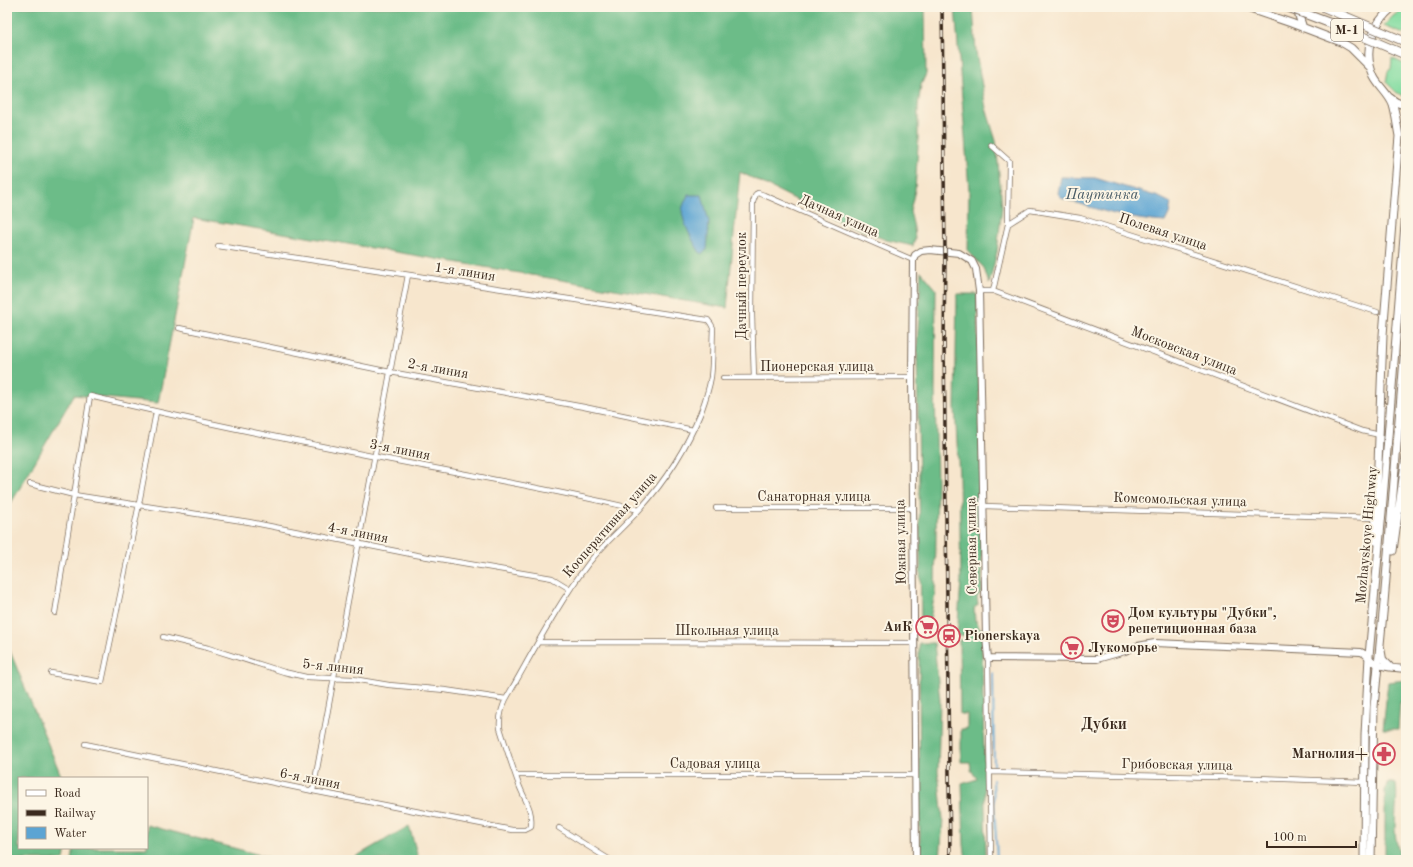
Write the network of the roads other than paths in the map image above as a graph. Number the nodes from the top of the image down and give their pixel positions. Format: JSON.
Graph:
{"nodes":[{"id":1,"x":1244,"y":7,"type":"edge"},
{"id":2,"x":1287,"y":7,"type":"edge"},
{"id":3,"x":1299,"y":7,"type":"edge"},
{"id":4,"x":1323,"y":7,"type":"edge"},
{"id":5,"x":1366,"y":7,"type":"edge"},
{"id":6,"x":1392,"y":7,"type":"edge"},
{"id":7,"x":1303,"y":28,"type":"junction"},
{"id":8,"x":1406,"y":42,"type":"edge"},
{"id":9,"x":1406,"y":55,"type":"edge"},
{"id":10,"x":1371,"y":67,"type":"junction"},
{"id":11,"x":1387,"y":95,"type":"junction"},
{"id":12,"x":1406,"y":106,"type":"edge"},
{"id":13,"x":991,"y":145,"type":"dead end"},
{"id":14,"x":756,"y":194,"type":"joint"},
{"id":15,"x":1406,"y":212,"type":"edge"},
{"id":16,"x":1008,"y":224,"type":"junction"},
{"id":17,"x":218,"y":246,"type":"dead end"},
{"id":18,"x":913,"y":260,"type":"junction"},
{"id":19,"x":408,"y":275,"type":"junction"},
{"id":20,"x":979,"y":291,"type":"junction"},
{"id":21,"x":993,"y":291,"type":"junction"},
{"id":22,"x":1377,"y":312,"type":"dead end"},
{"id":23,"x":708,"y":320,"type":"joint"},
{"id":24,"x":179,"y":328,"type":"dead end"},
{"id":25,"x":1406,"y":336,"type":"edge"},
{"id":26,"x":390,"y":372,"type":"junction"},
{"id":27,"x":912,"y":377,"type":"junction"},
{"id":28,"x":723,"y":378,"type":"dead end"},
{"id":29,"x":754,"y":378,"type":"junction"},
{"id":30,"x":156,"y":412,"type":"junction"},
{"id":31,"x":694,"y":430,"type":"junction"},
{"id":32,"x":1380,"y":435,"type":"junction"},
{"id":33,"x":375,"y":456,"type":"junction"},
{"id":34,"x":1406,"y":456,"type":"edge"},
{"id":35,"x":30,"y":484,"type":"dead end"},
{"id":36,"x":74,"y":495,"type":"junction"},
{"id":37,"x":139,"y":504,"type":"junction"},
{"id":38,"x":984,"y":506,"type":"junction"},
{"id":39,"x":716,"y":508,"type":"dead end"},
{"id":40,"x":913,"y":508,"type":"junction"},
{"id":41,"x":639,"y":510,"type":"junction"},
{"id":42,"x":1376,"y":518,"type":"junction"},
{"id":43,"x":358,"y":544,"type":"junction"},
{"id":44,"x":570,"y":589,"type":"junction"},
{"id":45,"x":1374,"y":599,"type":"junction"},
{"id":46,"x":1384,"y":603,"type":"junction"},
{"id":47,"x":55,"y":614,"type":"dead end"},
{"id":48,"x":1381,"y":634,"type":"junction"},
{"id":49,"x":163,"y":637,"type":"dead end"},
{"id":50,"x":1370,"y":640,"type":"junction"},
{"id":51,"x":539,"y":642,"type":"junction"},
{"id":52,"x":914,"y":643,"type":"junction"},
{"id":53,"x":1361,"y":652,"type":"junction"},
{"id":54,"x":1369,"y":656,"type":"junction"},
{"id":55,"x":988,"y":658,"type":"junction"},
{"id":56,"x":1378,"y":665,"type":"junction"},
{"id":57,"x":1391,"y":667,"type":"junction"},
{"id":58,"x":1406,"y":669,"type":"edge"},
{"id":59,"x":51,"y":673,"type":"dead end"},
{"id":60,"x":334,"y":677,"type":"junction"},
{"id":61,"x":1377,"y":677,"type":"junction"},
{"id":62,"x":506,"y":699,"type":"junction"},
{"id":63,"x":85,"y":744,"type":"dead end"},
{"id":64,"x":989,"y":772,"type":"junction"},
{"id":65,"x":516,"y":775,"type":"junction"},
{"id":66,"x":915,"y":775,"type":"junction"},
{"id":67,"x":1365,"y":782,"type":"junction"},
{"id":68,"x":313,"y":791,"type":"junction"},
{"id":69,"x":531,"y":827,"type":"joint"},
{"id":70,"x":559,"y":828,"type":"dead end"},
{"id":71,"x":610,"y":860,"type":"edge"},
{"id":72,"x":916,"y":860,"type":"edge"},
{"id":73,"x":991,"y":860,"type":"edge"},
{"id":74,"x":1364,"y":860,"type":"edge"},
{"id":75,"x":1371,"y":860,"type":"edge"}],
"edges":[{"from":1,"to":7,"type":"main road"},
{"from":2,"to":9,"type":"highway","number":"М-1","bridge":true},
{"from":3,"to":7,"type":"main road"},
{"from":4,"to":8,"type":"highway","number":"М-1","bridge":true},
{"from":5,"to":6,"type":"main road"},
{"from":6,"to":10,"type":"main road"},
{"from":7,"to":10,"type":"main road"},
{"from":10,"to":11,"type":"main road"},
{"from":11,"to":12,"type":"main road"},
{"from":11,"to":32,"type":"main road"},
{"from":13,"to":16,"type":"street"},
{"from":14,"to":18,"type":"street","name":"Дачная улица"},
{"from":14,"to":29,"type":"street","name":"Дачный переулок"},
{"from":15,"to":45,"type":"main road","name":"Mozhayskoye Highway"},
{"from":16,"to":21,"type":"street"},
{"from":16,"to":22,"type":"street","name":"Полевая улица"},
{"from":17,"to":19,"type":"street","name":"1-я линия"},
{"from":18,"to":20,"type":"street","name":"Северная улица"},
{"from":18,"to":27,"type":"street","name":"Южная улица"},
{"from":19,"to":23,"type":"street","name":"1-я линия"},
{"from":19,"to":26,"type":"street"},
{"from":20,"to":21,"type":"street","name":"Московская улица"},
{"from":20,"to":38,"type":"street","name":"Северная улица"},
{"from":21,"to":32,"type":"street","name":"Московская улица"},
{"from":23,"to":31,"type":"street","name":"Кооперативная улица"},
{"from":24,"to":26,"type":"street","name":"2-я линия"},
{"from":25,"to":46,"type":"main road","name":"Mozhayskoye Highway"},
{"from":26,"to":31,"type":"street","name":"2-я линия"},
{"from":26,"to":33,"type":"street"},
{"from":27,"to":29,"type":"street","name":"Пионерская улица"},
{"from":27,"to":40,"type":"street","name":"Южная улица"},
{"from":28,"to":29,"type":"street","name":"Пионерская улица"},
{"from":30,"to":33,"type":"street","name":"3-я линия"},
{"from":30,"to":36,"type":"street","name":"3-я линия"},
{"from":30,"to":37,"type":"street"},
{"from":31,"to":41,"type":"street","name":"Кооперативная улица"},
{"from":32,"to":42,"type":"main road"},
{"from":33,"to":41,"type":"street","name":"3-я линия"},
{"from":33,"to":43,"type":"street"},
{"from":34,"to":46,"type":"main road"},
{"from":35,"to":36,"type":"street","name":"4-я линия"},
{"from":36,"to":37,"type":"street","name":"4-я линия"},
{"from":36,"to":47,"type":"street"},
{"from":37,"to":43,"type":"street","name":"4-я линия"},
{"from":37,"to":59,"type":"street"},
{"from":38,"to":42,"type":"street","name":"Комсомольская улица"},
{"from":38,"to":55,"type":"street","name":"Северная улица"},
{"from":39,"to":40,"type":"street","name":"Санаторная улица"},
{"from":40,"to":52,"type":"street","name":"Южная улица"},
{"from":41,"to":44,"type":"street","name":"Кооперативная улица"},
{"from":42,"to":45,"type":"main road"},
{"from":43,"to":44,"type":"street","name":"4-я линия"},
{"from":43,"to":60,"type":"street"},
{"from":44,"to":51,"type":"street","name":"Кооперативная улица"},
{"from":45,"to":50,"type":"main road","name":"Mozhayskoye Highway"},
{"from":46,"to":48,"type":"main road","name":"Mozhayskoye Highway"},
{"from":48,"to":56,"type":"main road","name":"Mozhayskoye Highway"},
{"from":48,"to":57,"type":"street"},
{"from":49,"to":60,"type":"street","name":"5-я линия"},
{"from":50,"to":53,"type":"street"},
{"from":50,"to":54,"type":"main road","name":"Mozhayskoye Highway"},
{"from":51,"to":52,"type":"street","name":"Школьная улица"},
{"from":51,"to":62,"type":"street","name":"Кооперативная улица"},
{"from":52,"to":66,"type":"street","name":"Южная улица"},
{"from":53,"to":54,"type":"street"},
{"from":53,"to":55,"type":"street"},
{"from":54,"to":56,"type":"street"},
{"from":54,"to":67,"type":"main road","name":"Mozhayskoye Highway"},
{"from":55,"to":64,"type":"street","name":"Северная улица"},
{"from":56,"to":57,"type":"street"},
{"from":56,"to":61,"type":"main road","name":"Mozhayskoye Highway"},
{"from":57,"to":58,"type":"street"},
{"from":57,"to":61,"type":"street"},
{"from":60,"to":62,"type":"street","name":"5-я линия"},
{"from":60,"to":68,"type":"street"},
{"from":61,"to":75,"type":"main road","name":"Mozhayskoye Highway"},
{"from":62,"to":65,"type":"street","name":"Кооперативная улица"},
{"from":63,"to":68,"type":"street","name":"6-я линия"},
{"from":64,"to":67,"type":"street","name":"Грибовская улица"},
{"from":64,"to":73,"type":"street","name":"Северная улица"},
{"from":65,"to":66,"type":"street","name":"Садовая улица"},
{"from":65,"to":69,"type":"street","name":"Кооперативная улица"},
{"from":66,"to":72,"type":"street","name":"Южная улица"},
{"from":67,"to":74,"type":"main road","name":"Mozhayskoye Highway"},
{"from":68,"to":69,"type":"street","name":"6-я линия"},
{"from":70,"to":71,"type":"street"}]}
